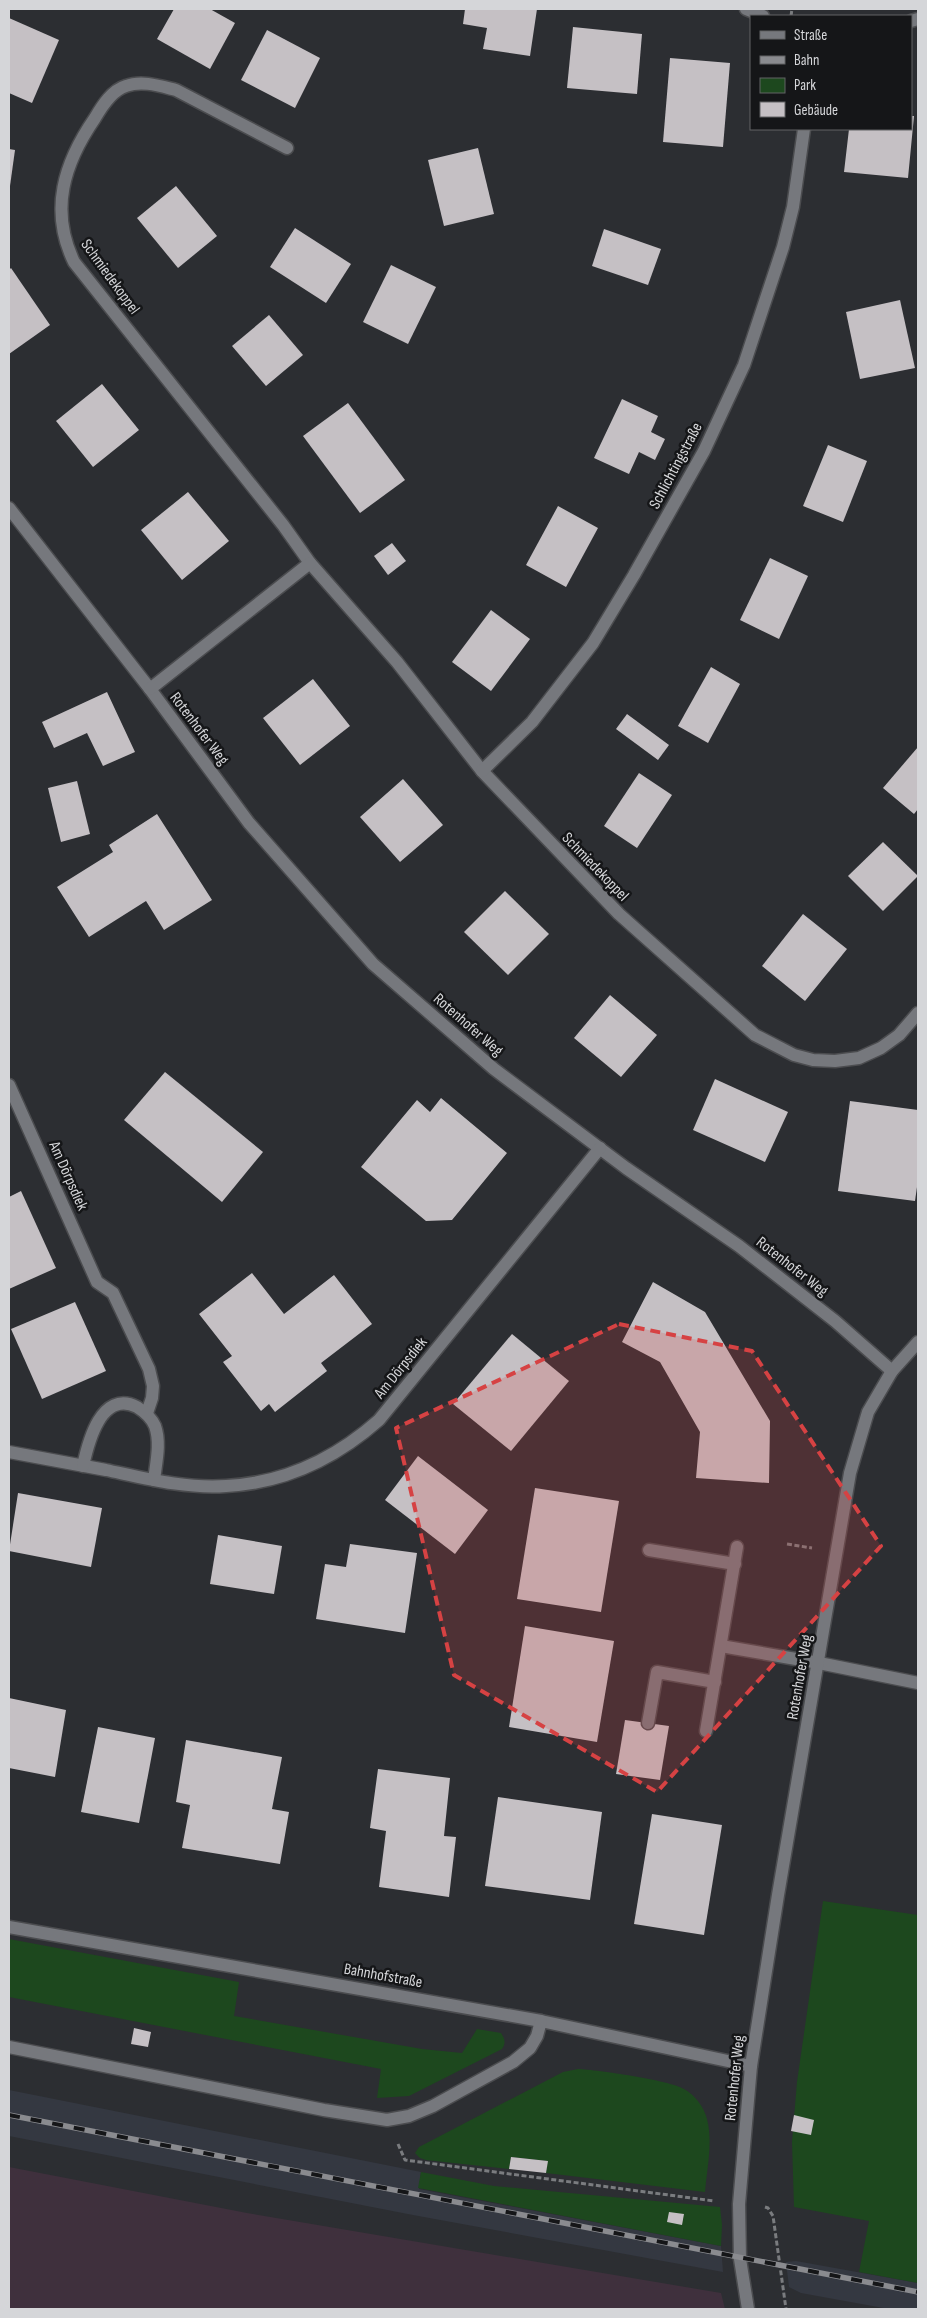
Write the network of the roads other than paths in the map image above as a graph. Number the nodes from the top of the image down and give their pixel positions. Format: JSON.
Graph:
{"nodes":[{"id":1,"x":746,"y":9,"type":"edge"},
{"id":2,"x":761,"y":15,"type":"edge"},
{"id":3,"x":804,"y":130,"type":"edge"},
{"id":4,"x":287,"y":148,"type":"dead end"},
{"id":5,"x":9,"y":508,"type":"edge"},
{"id":6,"x":310,"y":563,"type":"junction"},
{"id":7,"x":150,"y":689,"type":"junction"},
{"id":8,"x":482,"y":771,"type":"junction"},
{"id":9,"x":918,"y":1013,"type":"edge"},
{"id":10,"x":9,"y":1085,"type":"edge"},
{"id":11,"x":600,"y":1148,"type":"junction"},
{"id":12,"x":918,"y":1342,"type":"edge"},
{"id":13,"x":892,"y":1371,"type":"junction"},
{"id":14,"x":147,"y":1412,"type":"junction"},
{"id":15,"x":9,"y":1452,"type":"edge"},
{"id":16,"x":83,"y":1466,"type":"junction"},
{"id":17,"x":154,"y":1480,"type":"junction"},
{"id":18,"x":737,"y":1547,"type":"dead end"},
{"id":19,"x":650,"y":1550,"type":"dead end"},
{"id":20,"x":735,"y":1564,"type":"junction"},
{"id":21,"x":720,"y":1646,"type":"junction"},
{"id":22,"x":819,"y":1663,"type":"junction"},
{"id":23,"x":715,"y":1682,"type":"junction"},
{"id":24,"x":918,"y":1683,"type":"edge"},
{"id":25,"x":648,"y":1723,"type":"dead end"},
{"id":26,"x":706,"y":1731,"type":"dead end"},
{"id":27,"x":9,"y":1927,"type":"edge"},
{"id":28,"x":541,"y":2020,"type":"junction"},
{"id":29,"x":9,"y":2047,"type":"edge"},
{"id":30,"x":751,"y":2066,"type":"junction"},
{"id":31,"x":748,"y":2309,"type":"edge"}],
"edges":[{"from":1,"to":2,"type":"street"},
{"from":3,"to":8,"type":"street","name":"Schlichtingstraße"},
{"from":4,"to":6,"type":"street","name":"Schmiedekoppel"},
{"from":5,"to":7,"type":"street","name":"Rotenhofer Weg"},
{"from":6,"to":7,"type":"street"},
{"from":6,"to":8,"type":"street","name":"Schmiedekoppel"},
{"from":7,"to":11,"type":"street","name":"Rotenhofer Weg"},
{"from":8,"to":9,"type":"street","name":"Schmiedekoppel"},
{"from":10,"to":14,"type":"street","name":"Am Dörpsdiek"},
{"from":11,"to":13,"type":"street","name":"Rotenhofer Weg"},
{"from":11,"to":17,"type":"street","name":"Am Dörpsdiek"},
{"from":12,"to":13,"type":"street"},
{"from":13,"to":22,"type":"street","name":"Rotenhofer Weg"},
{"from":14,"to":16,"type":"street"},
{"from":14,"to":17,"type":"street"},
{"from":15,"to":16,"type":"street","name":"Am Dörpsdiek"},
{"from":16,"to":17,"type":"street","name":"Am Dörpsdiek"},
{"from":18,"to":20,"type":"street"},
{"from":19,"to":20,"type":"street"},
{"from":20,"to":21,"type":"street"},
{"from":21,"to":22,"type":"street"},
{"from":21,"to":23,"type":"street"},
{"from":22,"to":24,"type":"street"},
{"from":22,"to":30,"type":"street","name":"Rotenhofer Weg"},
{"from":23,"to":25,"type":"street"},
{"from":23,"to":26,"type":"street"},
{"from":27,"to":28,"type":"street","name":"Bahnhofstraße"},
{"from":28,"to":29,"type":"street"},
{"from":28,"to":30,"type":"street","name":"Bahnhofstraße"},
{"from":30,"to":31,"type":"street","name":"Rotenhofer Weg"}]}
